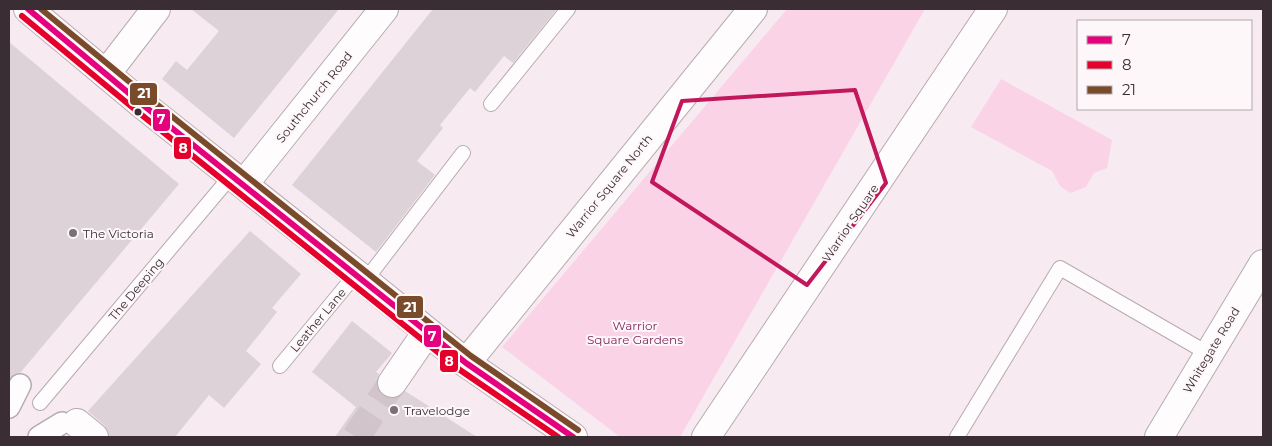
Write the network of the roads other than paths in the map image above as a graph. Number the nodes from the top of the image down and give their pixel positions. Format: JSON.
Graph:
{"nodes":[{"id":1,"x":28,"y":9,"type":"edge"},
{"id":2,"x":156,"y":9,"type":"edge"},
{"id":3,"x":384,"y":9,"type":"edge"},
{"id":4,"x":568,"y":9,"type":"edge"},
{"id":5,"x":753,"y":9,"type":"edge"},
{"id":6,"x":993,"y":9,"type":"edge"},
{"id":7,"x":106,"y":74,"type":"junction"},
{"id":8,"x":491,"y":104,"type":"dead end"},
{"id":9,"x":463,"y":153,"type":"dead end"},
{"id":10,"x":238,"y":180,"type":"junction"},
{"id":11,"x":1263,"y":264,"type":"edge"},
{"id":12,"x":360,"y":278,"type":"junction"},
{"id":13,"x":427,"y":332,"type":"junction"},
{"id":14,"x":1209,"y":354,"type":"junction"},
{"id":15,"x":466,"y":364,"type":"junction"},
{"id":16,"x":280,"y":366,"type":"dead end"},
{"id":17,"x":392,"y":383,"type":"tunnel mouth"},
{"id":18,"x":20,"y":385,"type":"dead end"},
{"id":19,"x":40,"y":403,"type":"dead end"},
{"id":20,"x":9,"y":407,"type":"edge"},
{"id":21,"x":78,"y":428,"type":"edge"},
{"id":22,"x":40,"y":437,"type":"edge"},
{"id":23,"x":542,"y":437,"type":"edge"},
{"id":24,"x":573,"y":437,"type":"edge"},
{"id":25,"x":706,"y":437,"type":"edge"},
{"id":26,"x":957,"y":437,"type":"edge"},
{"id":27,"x":1159,"y":437,"type":"edge"}],
"edges":[{"from":1,"to":7,"type":"street"},
{"from":2,"to":7,"type":"street"},
{"from":3,"to":10,"type":"street","name":"Southchurch Road"},
{"from":4,"to":8,"type":"lane"},
{"from":5,"to":15,"type":"street","name":"Warrior Square North"},
{"from":6,"to":25,"type":"street","name":"Warrior Square"},
{"from":7,"to":10,"type":"street"},
{"from":9,"to":12,"type":"lane","name":"Leather Lane"},
{"from":10,"to":12,"type":"street"},
{"from":10,"to":19,"type":"lane","name":"The Deeping"},
{"from":11,"to":14,"type":"street","name":"Whitegate Road"},
{"from":12,"to":13,"type":"street"},
{"from":12,"to":16,"type":"lane","name":"Leather Lane"},
{"from":13,"to":15,"type":"street"},
{"from":13,"to":17,"type":"street"},
{"from":14,"to":26,"type":"lane"},
{"from":14,"to":27,"type":"street","name":"Whitegate Road"},
{"from":15,"to":23,"type":"street"},
{"from":15,"to":24,"type":"street"},
{"from":18,"to":20,"type":"street"},
{"from":21,"to":22,"type":"street"}]}
